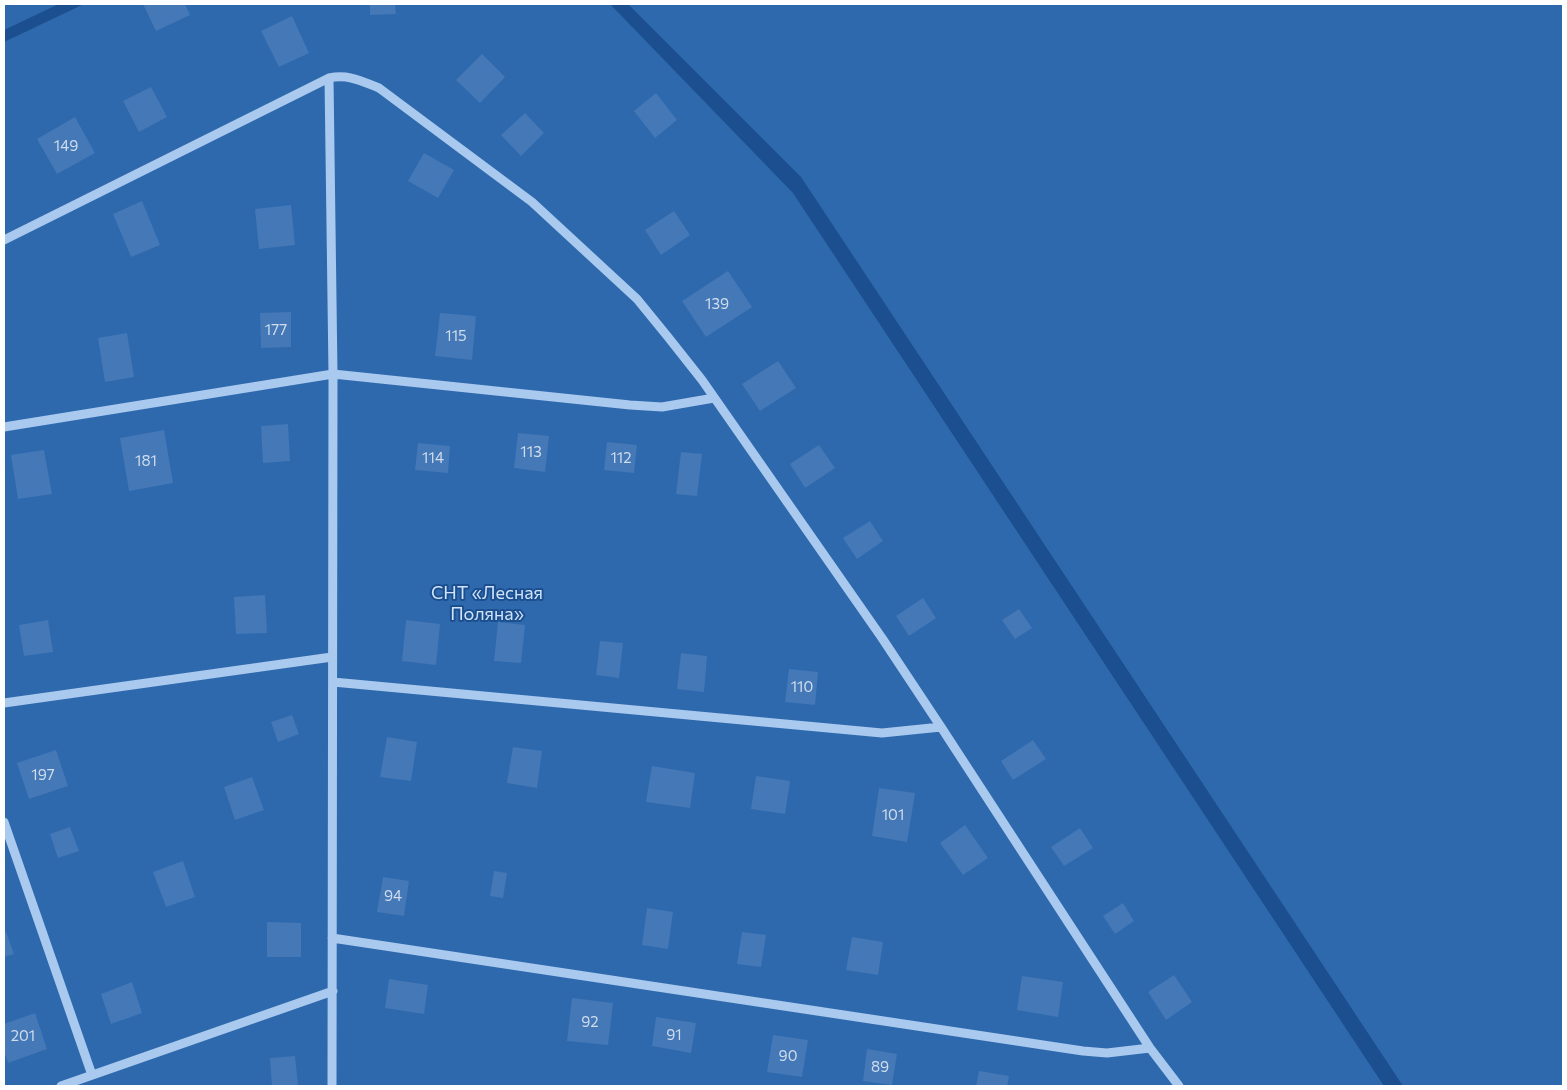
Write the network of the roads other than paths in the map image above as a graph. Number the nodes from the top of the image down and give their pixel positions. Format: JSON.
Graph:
{"nodes":[{"id":1,"x":329,"y":78,"type":"junction"},
{"id":2,"x":4,"y":240,"type":"edge"},
{"id":3,"x":333,"y":374,"type":"junction"},
{"id":4,"x":714,"y":398,"type":"junction"},
{"id":5,"x":4,"y":427,"type":"edge"},
{"id":6,"x":332,"y":657,"type":"junction"},
{"id":7,"x":333,"y":682,"type":"junction"},
{"id":8,"x":4,"y":703,"type":"edge"},
{"id":9,"x":941,"y":727,"type":"junction"},
{"id":10,"x":4,"y":822,"type":"edge"},
{"id":11,"x":332,"y":938,"type":"junction"},
{"id":12,"x":333,"y":991,"type":"junction"},
{"id":13,"x":1150,"y":1048,"type":"junction"},
{"id":14,"x":92,"y":1075,"type":"junction"},
{"id":15,"x":61,"y":1086,"type":"edge"},
{"id":16,"x":332,"y":1086,"type":"edge"},
{"id":17,"x":1179,"y":1086,"type":"edge"}],
"edges":[{"from":1,"to":2,"type":"street"},
{"from":1,"to":3,"type":"street"},
{"from":1,"to":4,"type":"street"},
{"from":3,"to":4,"type":"street"},
{"from":3,"to":5,"type":"street"},
{"from":3,"to":6,"type":"street"},
{"from":4,"to":9,"type":"street"},
{"from":6,"to":7,"type":"street"},
{"from":6,"to":8,"type":"street"},
{"from":7,"to":9,"type":"street"},
{"from":7,"to":11,"type":"street"},
{"from":9,"to":13,"type":"street"},
{"from":10,"to":14,"type":"street"},
{"from":11,"to":12,"type":"street"},
{"from":11,"to":13,"type":"street"},
{"from":12,"to":14,"type":"street"},
{"from":12,"to":16,"type":"street"},
{"from":13,"to":17,"type":"street"},
{"from":14,"to":15,"type":"street"}]}
